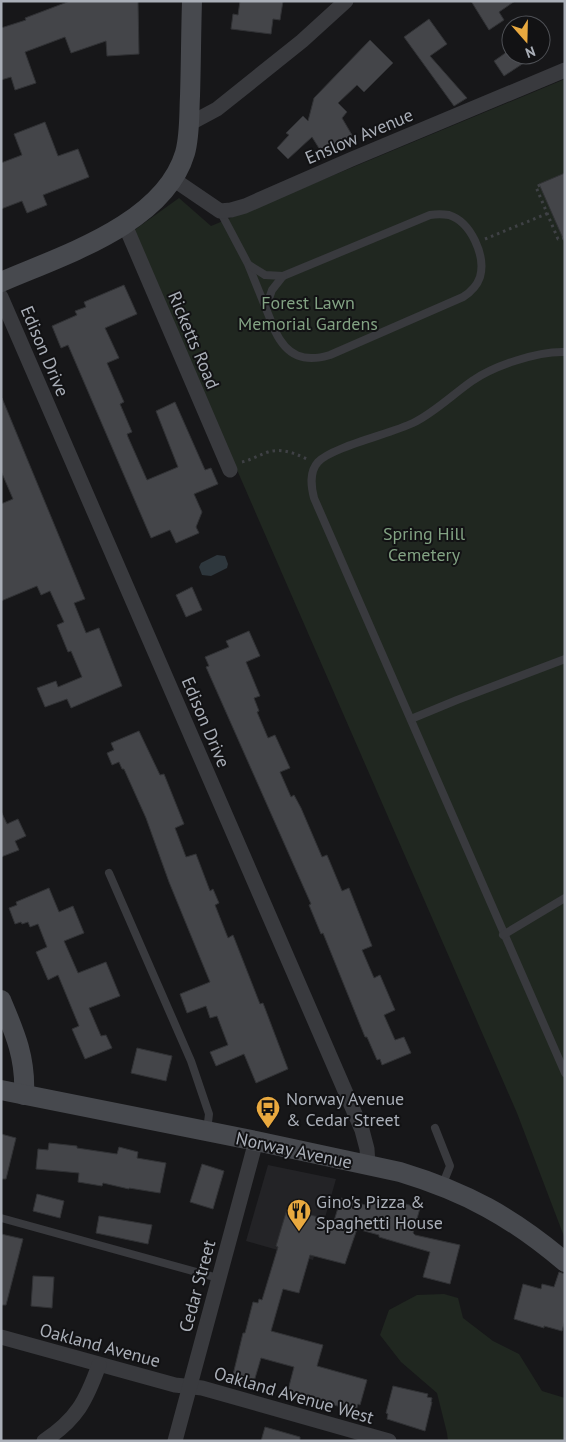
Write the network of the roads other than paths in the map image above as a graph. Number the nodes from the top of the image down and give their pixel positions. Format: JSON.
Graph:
{"nodes":[{"id":1,"x":192,"y":1,"type":"edge"},
{"id":2,"x":346,"y":1,"type":"edge"},
{"id":3,"x":565,"y":70,"type":"edge"},
{"id":4,"x":189,"y":124,"type":"junction"},
{"id":5,"x":173,"y":179,"type":"junction"},
{"id":6,"x":220,"y":211,"type":"junction"},
{"id":7,"x":125,"y":225,"type":"junction"},
{"id":8,"x":248,"y":264,"type":"junction"},
{"id":9,"x":283,"y":276,"type":"junction"},
{"id":10,"x":1,"y":282,"type":"edge"},
{"id":11,"x":1,"y":296,"type":"edge"},
{"id":12,"x":266,"y":307,"type":"junction"},
{"id":13,"x":565,"y":352,"type":"edge"},
{"id":14,"x":228,"y":465,"type":"road end"},
{"id":15,"x":565,"y":659,"type":"edge"},
{"id":16,"x":411,"y":719,"type":"junction"},
{"id":17,"x":109,"y":873,"type":"dead end"},
{"id":18,"x":565,"y":898,"type":"edge"},
{"id":19,"x":504,"y":935,"type":"junction"},
{"id":20,"x":1,"y":1000,"type":"edge"},
{"id":21,"x":561,"y":1054,"type":"edge"},
{"id":22,"x":565,"y":1073,"type":"edge"},
{"id":23,"x":1,"y":1090,"type":"edge"},
{"id":24,"x":24,"y":1094,"type":"junction"},
{"id":25,"x":435,"y":1128,"type":"dead end"},
{"id":26,"x":207,"y":1131,"type":"junction"},
{"id":27,"x":256,"y":1141,"type":"junction"},
{"id":28,"x":368,"y":1165,"type":"junction"},
{"id":29,"x":442,"y":1186,"type":"junction"},
{"id":30,"x":1,"y":1218,"type":"edge"},
{"id":31,"x":565,"y":1262,"type":"edge"},
{"id":32,"x":218,"y":1278,"type":"junction"},
{"id":33,"x":1,"y":1337,"type":"edge"},
{"id":34,"x":100,"y":1365,"type":"junction"},
{"id":35,"x":190,"y":1386,"type":"junction"},
{"id":36,"x":44,"y":1441,"type":"edge"},
{"id":37,"x":175,"y":1441,"type":"edge"},
{"id":38,"x":389,"y":1441,"type":"edge"}],
"edges":[{"from":1,"to":4,"type":"main road"},
{"from":2,"to":4,"type":"street"},
{"from":3,"to":6,"type":"street","name":"Enslow Avenue"},
{"from":4,"to":5,"type":"main road"},
{"from":5,"to":6,"type":"street"},
{"from":5,"to":7,"type":"main road"},
{"from":6,"to":8,"type":"lane"},
{"from":7,"to":10,"type":"main road"},
{"from":7,"to":14,"type":"street","name":"Ricketts Road"},
{"from":8,"to":9,"type":"lane"},
{"from":8,"to":12,"type":"lane"},
{"from":9,"to":12,"type":"lane"},
{"from":9,"to":12,"type":"lane"},
{"from":11,"to":28,"type":"street","name":"Edison Drive"},
{"from":13,"to":16,"type":"lane"},
{"from":15,"to":16,"type":"lane"},
{"from":16,"to":19,"type":"lane"},
{"from":17,"to":26,"type":"lane"},
{"from":18,"to":19,"type":"lane"},
{"from":19,"to":21,"type":"lane"},
{"from":20,"to":24,"type":"main road"},
{"from":21,"to":22,"type":"lane"},
{"from":23,"to":24,"type":"main road","name":"Norway Avenue"},
{"from":24,"to":26,"type":"main road","name":"Norway Avenue"},
{"from":25,"to":29,"type":"lane"},
{"from":26,"to":27,"type":"main road","name":"Norway Avenue"},
{"from":27,"to":28,"type":"main road","name":"Norway Avenue"},
{"from":27,"to":32,"type":"street","name":"Cedar Street"},
{"from":28,"to":29,"type":"main road","name":"Norway Avenue"},
{"from":29,"to":31,"type":"main road","name":"Norway Avenue"},
{"from":30,"to":32,"type":"lane"},
{"from":32,"to":35,"type":"street","name":"Cedar Street"},
{"from":33,"to":34,"type":"street","name":"Oakland Avenue"},
{"from":34,"to":35,"type":"street","name":"Oakland Avenue"},
{"from":34,"to":36,"type":"street"},
{"from":35,"to":37,"type":"street","name":"Cedar Street"},
{"from":35,"to":38,"type":"street","name":"Oakland Avenue West"}]}
